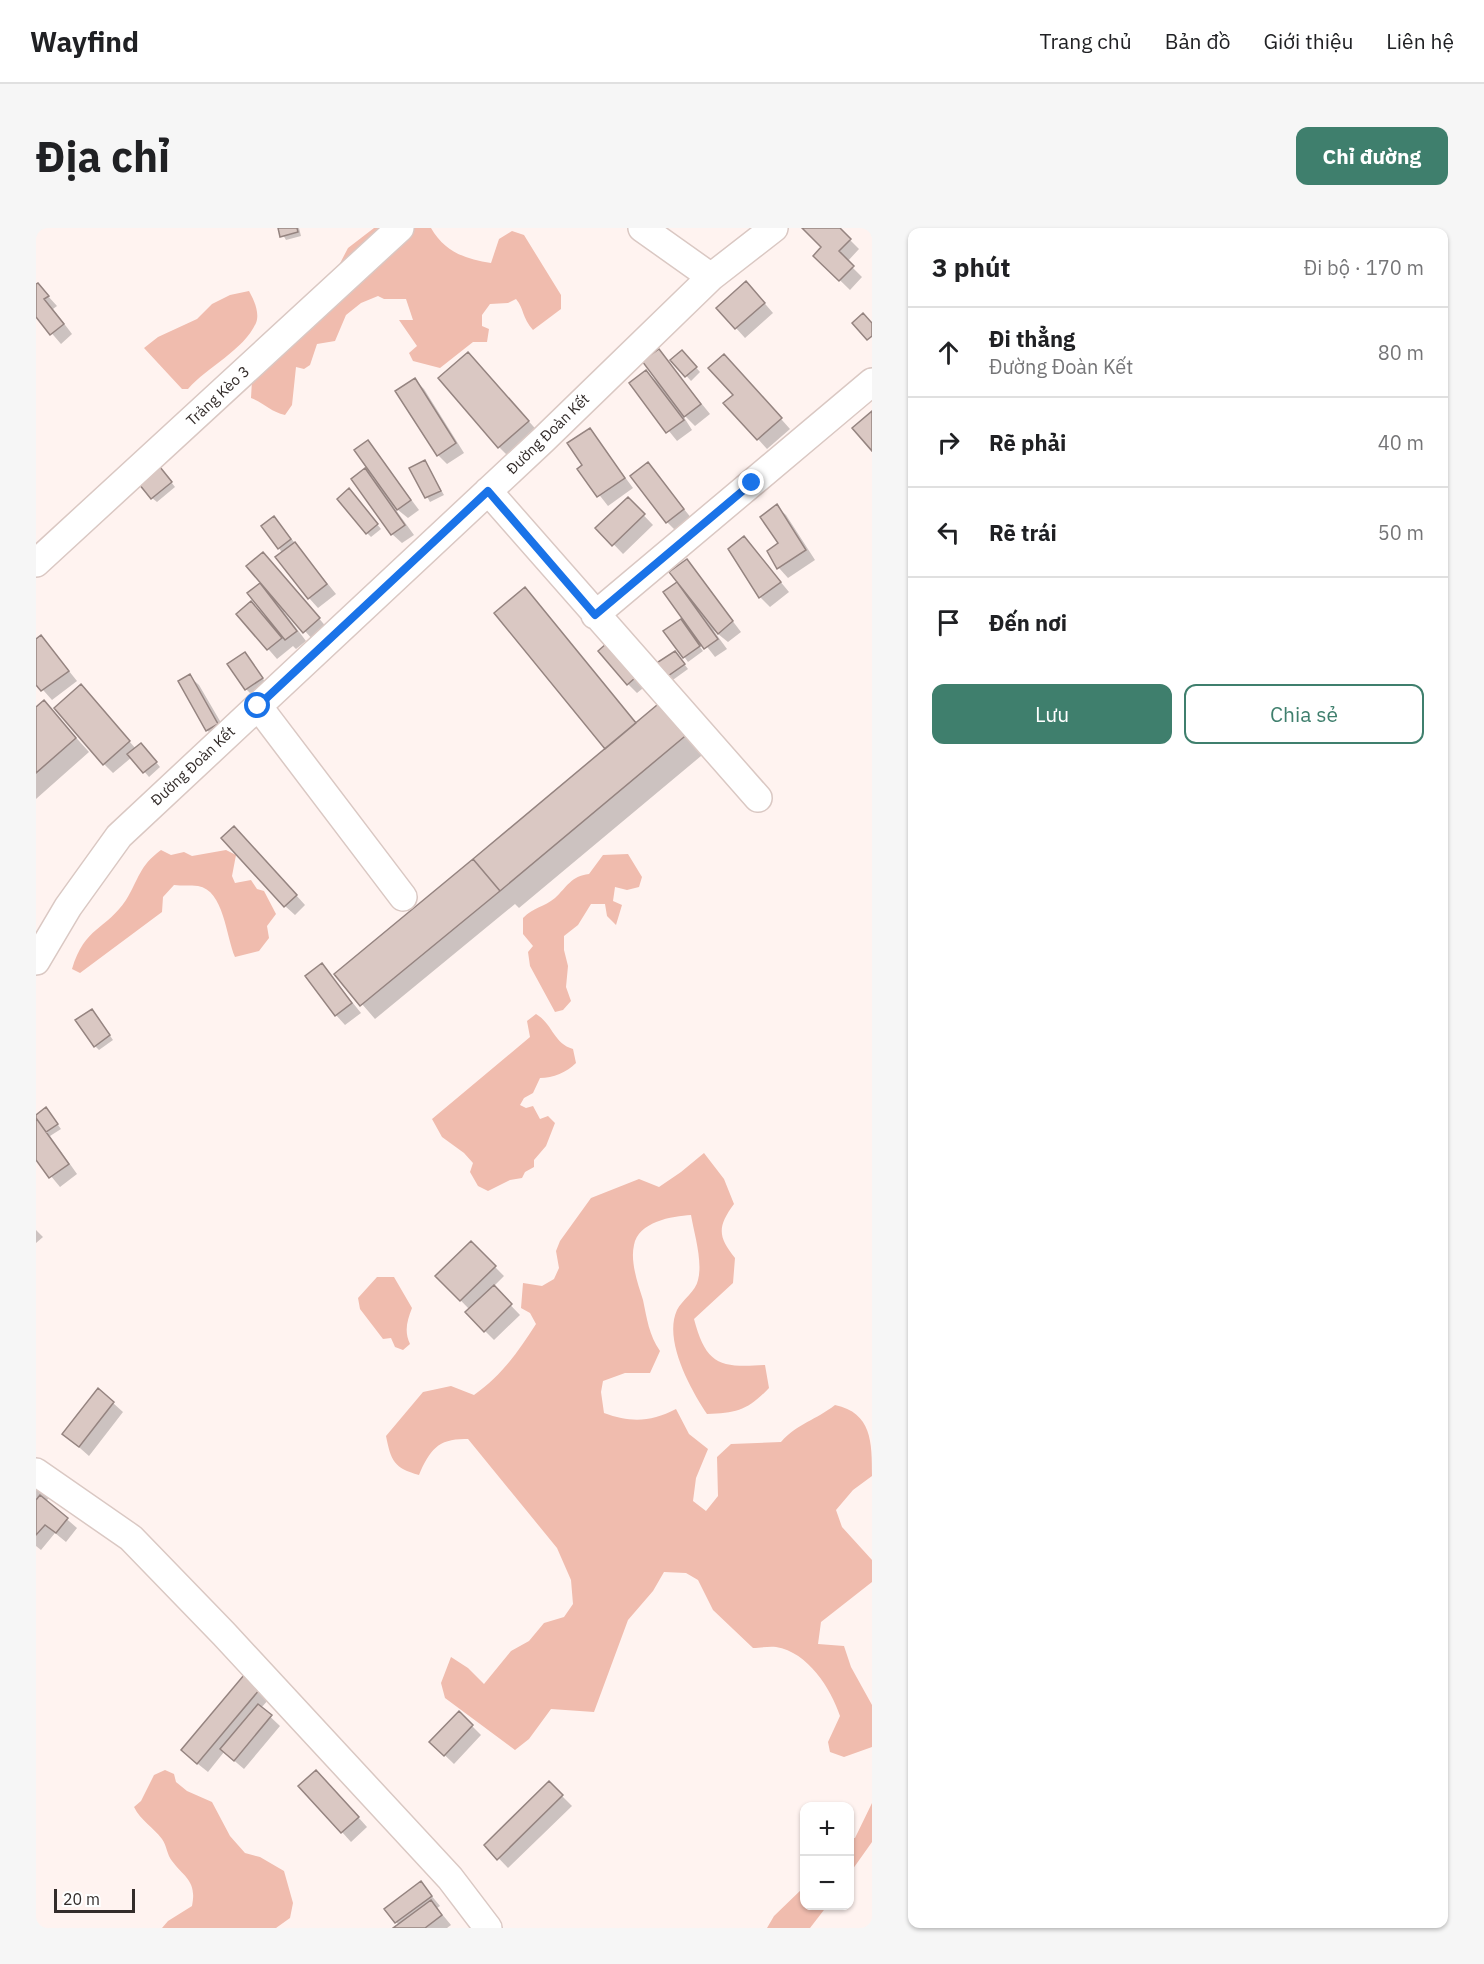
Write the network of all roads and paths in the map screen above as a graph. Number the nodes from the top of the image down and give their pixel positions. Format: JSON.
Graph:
{"nodes":[{"id":1,"x":400,"y":228,"type":"edge"},
{"id":2,"x":642,"y":228,"type":"edge"},
{"id":3,"x":774,"y":228,"type":"edge"},
{"id":4,"x":711,"y":277,"type":"junction"},
{"id":5,"x":872,"y":382,"type":"edge"},
{"id":6,"x":488,"y":491,"type":"junction"},
{"id":7,"x":36,"y":563,"type":"edge"},
{"id":8,"x":595,"y":615,"type":"junction"},
{"id":9,"x":258,"y":706,"type":"junction"},
{"id":10,"x":758,"y":798,"type":"dead end"},
{"id":11,"x":403,"y":897,"type":"dead end"},
{"id":12,"x":36,"y":961,"type":"edge"},
{"id":13,"x":36,"y":1472,"type":"edge"},
{"id":14,"x":488,"y":1928,"type":"edge"}],
"edges":[{"from":1,"to":7,"type":"street","name":"Trảng Kèo 3"},
{"from":2,"to":4,"type":"street"},
{"from":3,"to":4,"type":"street","name":"Đường Đoàn Kết"},
{"from":4,"to":6,"type":"street","name":"Đường Đoàn Kết"},
{"from":5,"to":8,"type":"street"},
{"from":6,"to":8,"type":"street"},
{"from":6,"to":9,"type":"street","name":"Đường Đoàn Kết"},
{"from":8,"to":10,"type":"street"},
{"from":9,"to":11,"type":"street"},
{"from":9,"to":12,"type":"street","name":"Đường Đoàn Kết"},
{"from":13,"to":14,"type":"street"}]}
